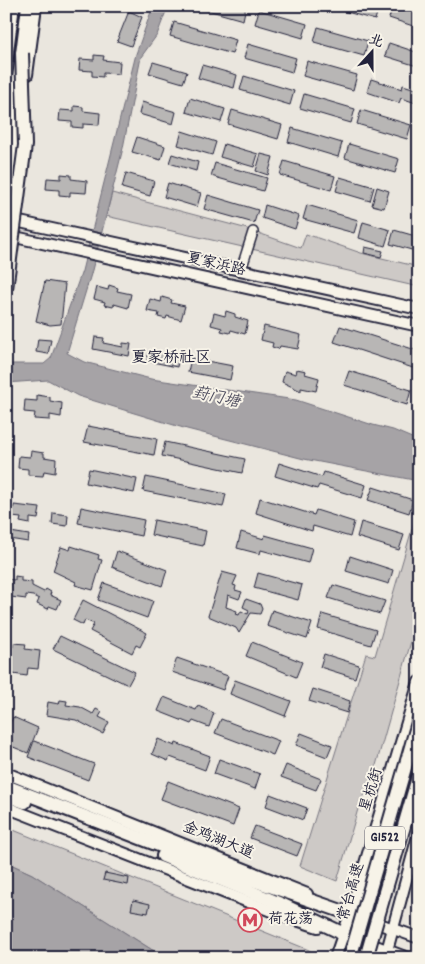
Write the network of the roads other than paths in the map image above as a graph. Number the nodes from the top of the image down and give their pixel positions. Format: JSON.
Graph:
{"nodes":[{"id":1,"x":13,"y":6,"type":"edge"},
{"id":2,"x":28,"y":6,"type":"edge"},
{"id":3,"x":36,"y":6,"type":"edge"},
{"id":4,"x":22,"y":53,"type":"junction"},
{"id":5,"x":7,"y":54,"type":"edge"},
{"id":6,"x":6,"y":181,"type":"edge"},
{"id":7,"x":8,"y":219,"type":"edge"},
{"id":8,"x":254,"y":232,"type":"dead end"},
{"id":9,"x":6,"y":236,"type":"edge"},
{"id":10,"x":241,"y":270,"type":"junction"},
{"id":11,"x":6,"y":289,"type":"edge"},
{"id":12,"x":332,"y":290,"type":"junction"},
{"id":13,"x":328,"y":306,"type":"junction"},
{"id":14,"x":419,"y":309,"type":"edge"},
{"id":15,"x":419,"y":326,"type":"edge"},
{"id":16,"x":419,"y":682,"type":"edge"},
{"id":17,"x":419,"y":719,"type":"edge"},
{"id":18,"x":6,"y":773,"type":"edge"},
{"id":19,"x":419,"y":774,"type":"edge"},
{"id":20,"x":6,"y":786,"type":"edge"},
{"id":21,"x":6,"y":795,"type":"edge"},
{"id":22,"x":6,"y":807,"type":"edge"},
{"id":23,"x":419,"y":832,"type":"edge"},
{"id":24,"x":213,"y":871,"type":"junction"},
{"id":25,"x":350,"y":914,"type":"junction"},
{"id":26,"x":393,"y":928,"type":"junction"},
{"id":27,"x":344,"y":934,"type":"junction"},
{"id":28,"x":419,"y":938,"type":"edge"},
{"id":29,"x":387,"y":954,"type":"edge"},
{"id":30,"x":335,"y":958,"type":"edge"},
{"id":31,"x":350,"y":958,"type":"edge"},
{"id":32,"x":366,"y":958,"type":"edge"},
{"id":33,"x":408,"y":958,"type":"edge"}],
"edges":[{"from":1,"to":5,"type":"highway"},
{"from":2,"to":4,"type":"highway"},
{"from":3,"to":7,"type":"main road"},
{"from":4,"to":6,"type":"highway","bridge":true},
{"from":4,"to":11,"type":"highway","bridge":true},
{"from":7,"to":9,"type":"main road"},
{"from":7,"to":10,"type":"main road","name":"夏家浜路"},
{"from":8,"to":10,"type":"street"},
{"from":9,"to":13,"type":"main road","name":"夏家浜路"},
{"from":10,"to":12,"type":"main road","name":"夏家浜路"},
{"from":12,"to":13,"type":"main road"},
{"from":12,"to":14,"type":"main road","name":"夏家浜路"},
{"from":13,"to":15,"type":"main road","name":"夏家浜路"},
{"from":16,"to":25,"type":"main road","name":"星杭街"},
{"from":17,"to":31,"type":"highway","name":"常台高速","number":"G1522","bridge":true},
{"from":18,"to":25,"type":"main road","name":"金鸡湖大道"},
{"from":19,"to":32,"type":"highway","number":"G1522","bridge":true},
{"from":20,"to":24,"type":"highway"},
{"from":21,"to":24,"type":"highway"},
{"from":22,"to":27,"type":"main road"},
{"from":23,"to":26,"type":"main road"},
{"from":24,"to":25,"type":"highway"},
{"from":24,"to":27,"type":"highway"},
{"from":25,"to":26,"type":"main road","name":"金鸡湖大道"},
{"from":25,"to":27,"type":"main road","name":"星杭街"},
{"from":26,"to":28,"type":"main road","name":"金鸡湖大道"},
{"from":26,"to":29,"type":"main road"},
{"from":27,"to":29,"type":"main road"},
{"from":27,"to":30,"type":"main road","name":"星杭街"},
{"from":29,"to":33,"type":"main road"}]}
